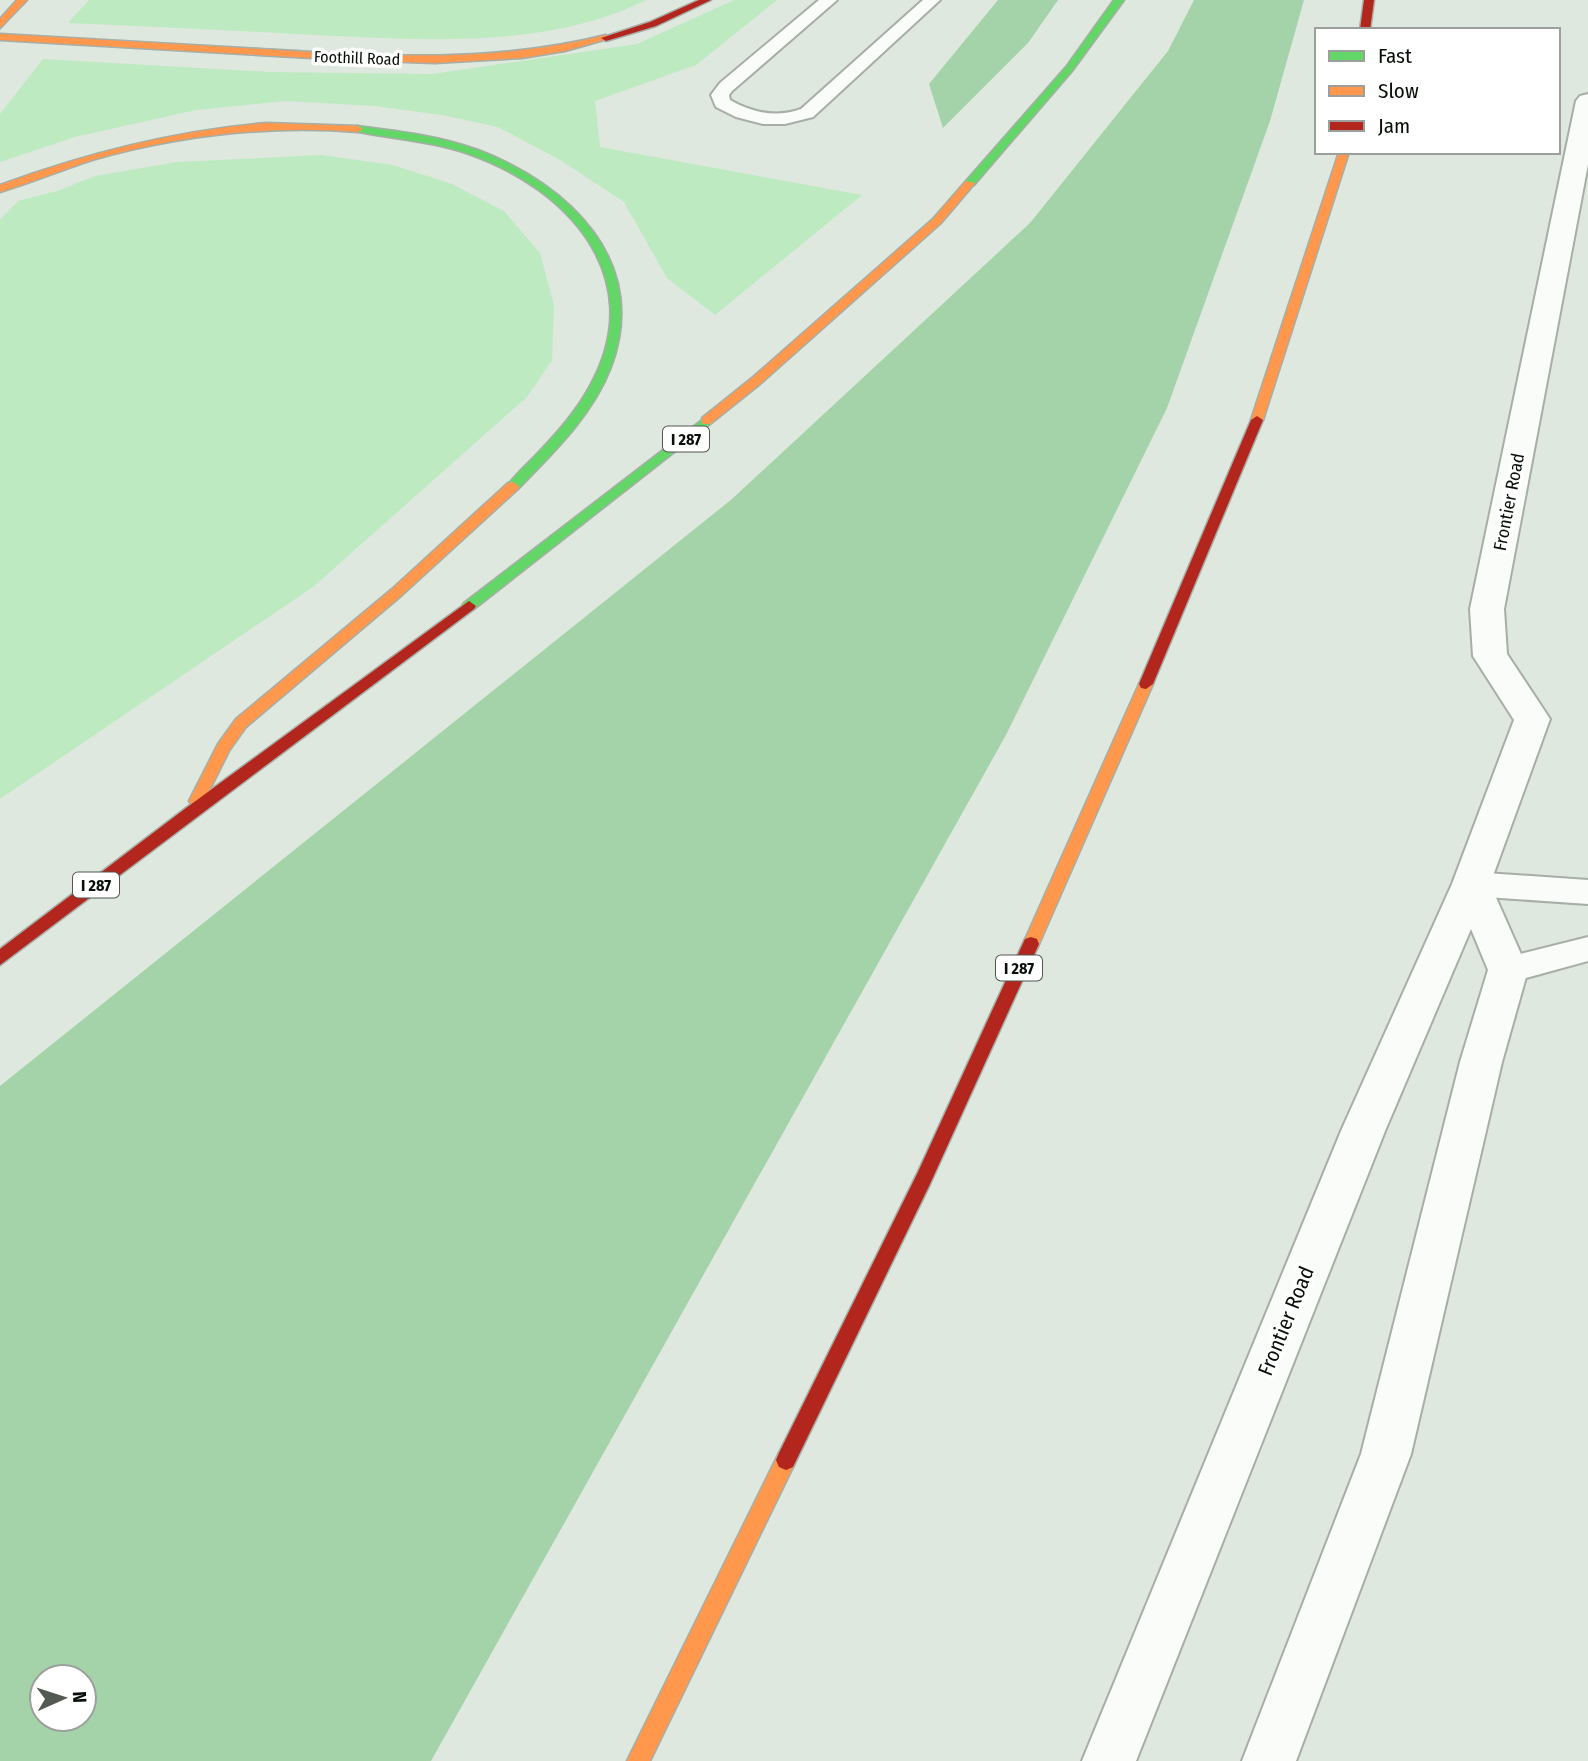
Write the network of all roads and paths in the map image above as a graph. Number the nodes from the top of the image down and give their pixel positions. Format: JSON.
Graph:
{"nodes":[{"id":1,"x":22,"y":0,"type":"edge"},
{"id":2,"x":706,"y":0,"type":"edge"},
{"id":3,"x":829,"y":0,"type":"edge"},
{"id":4,"x":932,"y":0,"type":"edge"},
{"id":5,"x":1119,"y":0,"type":"edge"},
{"id":6,"x":1369,"y":0,"type":"edge"},
{"id":7,"x":0,"y":25,"type":"edge"},
{"id":8,"x":1365,"y":28,"type":"edge"},
{"id":9,"x":0,"y":37,"type":"edge"},
{"id":10,"x":1588,"y":102,"type":"edge"},
{"id":11,"x":1343,"y":154,"type":"edge"},
{"id":12,"x":0,"y":189,"type":"edge"},
{"id":13,"x":191,"y":812,"type":"junction"},
{"id":14,"x":1471,"y":884,"type":"junction"},
{"id":15,"x":1588,"y":892,"type":"edge"},
{"id":16,"x":1588,"y":949,"type":"edge"},
{"id":17,"x":0,"y":958,"type":"edge"},
{"id":18,"x":1508,"y":970,"type":"junction"},
{"id":19,"x":638,"y":1761,"type":"edge"},
{"id":20,"x":1108,"y":1761,"type":"edge"},
{"id":21,"x":1269,"y":1761,"type":"edge"}],
"edges":[{"from":1,"to":7,"type":"main road"},
{"from":2,"to":9,"type":"main road","name":"Foothill Road"},
{"from":3,"to":4,"type":"lane"},
{"from":5,"to":13,"type":"main road","number":"I 287"},
{"from":6,"to":8,"type":"main road"},
{"from":10,"to":14,"type":"street","name":"Frontier Road"},
{"from":11,"to":19,"type":"main road","number":"I 287"},
{"from":12,"to":13,"type":"main road"},
{"from":13,"to":17,"type":"main road","number":"I 287"},
{"from":14,"to":15,"type":"lane"},
{"from":14,"to":18,"type":"street"},
{"from":14,"to":20,"type":"street","name":"Frontier Road"},
{"from":16,"to":18,"type":"lane"},
{"from":18,"to":21,"type":"street"}]}
